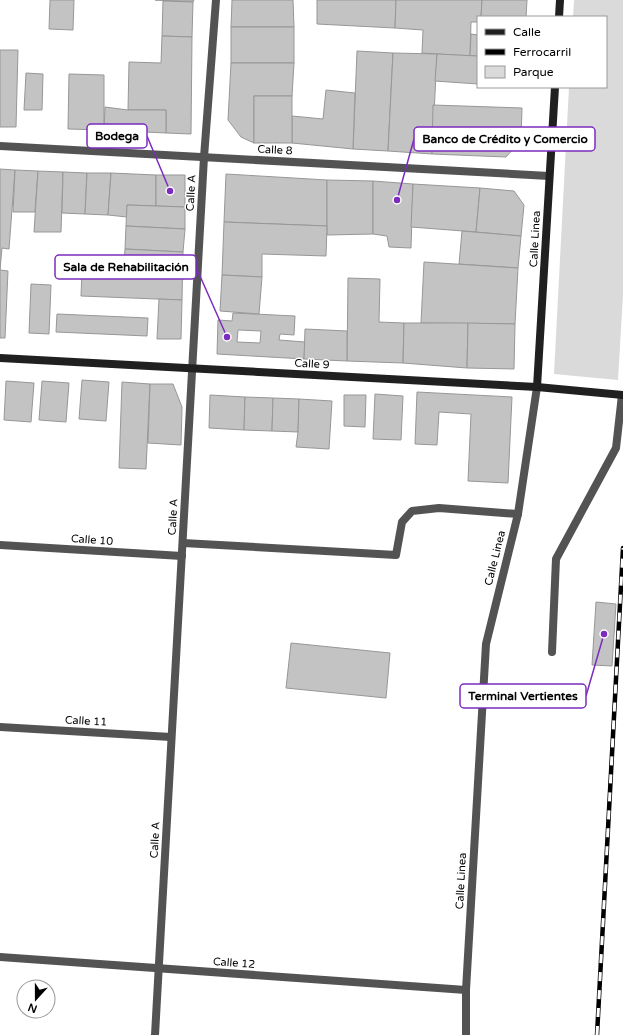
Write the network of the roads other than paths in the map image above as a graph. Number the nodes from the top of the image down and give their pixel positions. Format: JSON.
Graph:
{"nodes":[{"id":1,"x":216,"y":0,"type":"edge"},
{"id":2,"x":560,"y":0,"type":"edge"},
{"id":3,"x":559,"y":16,"type":"edge"},
{"id":4,"x":554,"y":88,"type":"edge"},
{"id":5,"x":0,"y":146,"type":"edge"},
{"id":6,"x":204,"y":157,"type":"junction"},
{"id":7,"x":549,"y":176,"type":"junction"},
{"id":8,"x":0,"y":358,"type":"edge"},
{"id":9,"x":192,"y":368,"type":"junction"},
{"id":10,"x":537,"y":387,"type":"junction"},
{"id":11,"x":623,"y":395,"type":"edge"},
{"id":12,"x":518,"y":514,"type":"junction"},
{"id":13,"x":183,"y":543,"type":"junction"},
{"id":14,"x":0,"y":545,"type":"edge"},
{"id":15,"x":182,"y":556,"type":"junction"},
{"id":16,"x":552,"y":652,"type":"dead end"},
{"id":17,"x":0,"y":727,"type":"edge"},
{"id":18,"x":172,"y":737,"type":"junction"},
{"id":19,"x":0,"y":957,"type":"edge"},
{"id":20,"x":158,"y":968,"type":"junction"},
{"id":21,"x":466,"y":990,"type":"junction"},
{"id":22,"x":155,"y":1035,"type":"edge"},
{"id":23,"x":466,"y":1035,"type":"edge"}],
"edges":[{"from":1,"to":6,"type":"street","name":"Calle A"},
{"from":2,"to":3,"type":"street"},
{"from":4,"to":7,"type":"street","name":"Calle Linea"},
{"from":5,"to":6,"type":"street","name":"Calle 8"},
{"from":6,"to":7,"type":"street","name":"Calle 8"},
{"from":6,"to":9,"type":"street","name":"Calle A"},
{"from":7,"to":10,"type":"street","name":"Calle Linea"},
{"from":8,"to":9,"type":"street","name":"Calle 9"},
{"from":9,"to":10,"type":"street","name":"Calle 9"},
{"from":9,"to":13,"type":"street","name":"Calle A"},
{"from":10,"to":11,"type":"street","name":"Calle 9"},
{"from":10,"to":12,"type":"street","name":"Calle Linea"},
{"from":11,"to":16,"type":"street"},
{"from":12,"to":13,"type":"street"},
{"from":12,"to":21,"type":"street","name":"Calle Linea"},
{"from":13,"to":15,"type":"street","name":"Calle A"},
{"from":14,"to":15,"type":"street","name":"Calle 10"},
{"from":15,"to":18,"type":"street","name":"Calle A"},
{"from":17,"to":18,"type":"street","name":"Calle 11"},
{"from":18,"to":20,"type":"street","name":"Calle A"},
{"from":19,"to":20,"type":"street","name":"Calle 12"},
{"from":20,"to":21,"type":"street","name":"Calle 12"},
{"from":20,"to":22,"type":"street","name":"Calle A"},
{"from":21,"to":23,"type":"street","name":"Calle Linea"}]}
